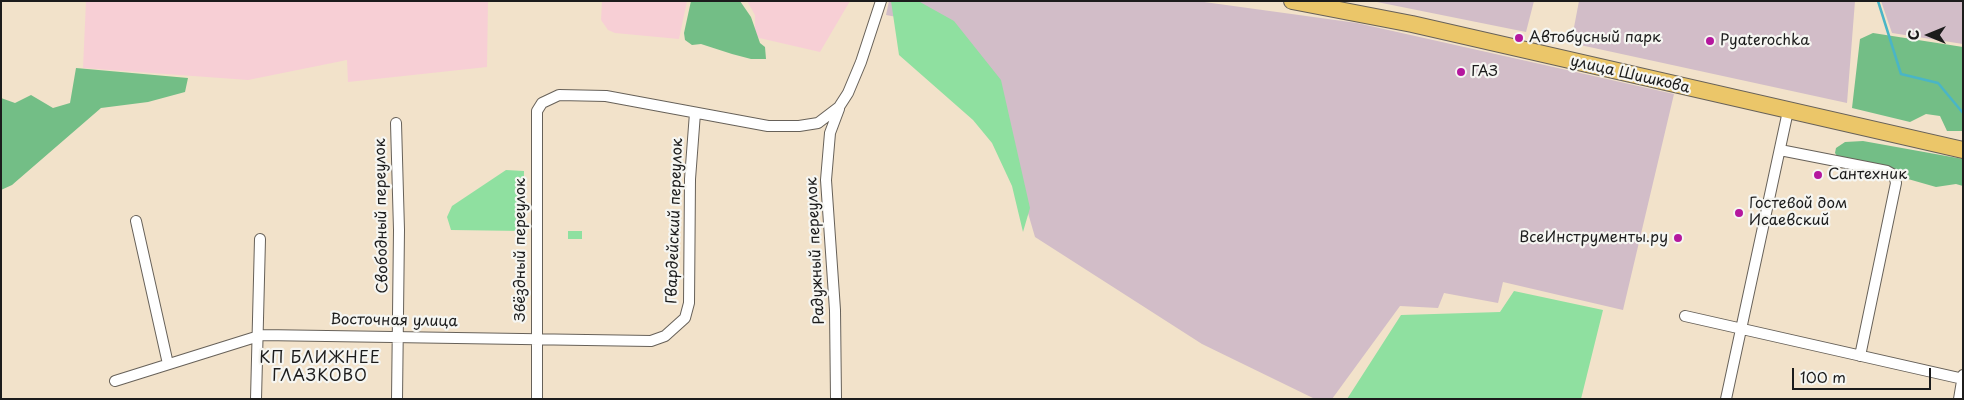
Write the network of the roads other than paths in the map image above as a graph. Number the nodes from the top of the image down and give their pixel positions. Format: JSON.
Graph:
{"nodes":[{"id":1,"x":882,"y":1,"type":"edge"},
{"id":2,"x":1292,"y":1,"type":"edge"},
{"id":3,"x":842,"y":104,"type":"junction"},
{"id":4,"x":1788,"y":111,"type":"junction"},
{"id":5,"x":695,"y":113,"type":"junction"},
{"id":6,"x":396,"y":123,"type":"dead end"},
{"id":7,"x":1963,"y":145,"type":"edge"},
{"id":8,"x":1938,"y":146,"type":"junction"},
{"id":9,"x":1780,"y":150,"type":"junction"},
{"id":10,"x":1963,"y":150,"type":"edge"},
{"id":11,"x":136,"y":221,"type":"dead end"},
{"id":12,"x":260,"y":239,"type":"dead end"},
{"id":13,"x":1685,"y":316,"type":"dead end"},
{"id":14,"x":677,"y":327,"type":"joint"},
{"id":15,"x":1741,"y":328,"type":"junction"},
{"id":16,"x":258,"y":336,"type":"junction"},
{"id":17,"x":398,"y":336,"type":"junction"},
{"id":18,"x":536,"y":338,"type":"junction"},
{"id":19,"x":1860,"y":356,"type":"junction"},
{"id":20,"x":168,"y":364,"type":"junction"},
{"id":21,"x":1962,"y":378,"type":"edge"},
{"id":22,"x":114,"y":381,"type":"dead end"},
{"id":23,"x":256,"y":399,"type":"edge"},
{"id":24,"x":397,"y":399,"type":"edge"},
{"id":25,"x":537,"y":399,"type":"edge"},
{"id":26,"x":836,"y":399,"type":"edge"},
{"id":27,"x":1726,"y":399,"type":"edge"},
{"id":28,"x":1959,"y":399,"type":"edge"}],
"edges":[{"from":1,"to":3,"type":"street","name":"Радужный переулок"},
{"from":2,"to":4,"type":"main road","name":"улица Шишкова"},
{"from":3,"to":5,"type":"street"},
{"from":3,"to":26,"type":"street","name":"Радужный переулок"},
{"from":4,"to":8,"type":"main road","name":"улица Шишкова"},
{"from":4,"to":9,"type":"street"},
{"from":5,"to":14,"type":"street","name":"Гвардейский переулок"},
{"from":5,"to":18,"type":"street","name":"Звёздный переулок"},
{"from":6,"to":17,"type":"street","name":"Свободный переулок"},
{"from":7,"to":8,"type":"main road","name":"улица Шишкова"},
{"from":8,"to":10,"type":"main road","name":"улица Шишкова"},
{"from":9,"to":15,"type":"street"},
{"from":9,"to":19,"type":"street"},
{"from":11,"to":20,"type":"street"},
{"from":12,"to":16,"type":"street"},
{"from":13,"to":15,"type":"street"},
{"from":14,"to":18,"type":"street","name":"Восточная улица"},
{"from":15,"to":19,"type":"street"},
{"from":15,"to":27,"type":"street"},
{"from":16,"to":17,"type":"street","name":"Восточная улица"},
{"from":16,"to":20,"type":"street","name":"Восточная улица"},
{"from":16,"to":23,"type":"street"},
{"from":17,"to":18,"type":"street","name":"Восточная улица"},
{"from":17,"to":24,"type":"street","name":"Свободный переулок"},
{"from":18,"to":25,"type":"street","name":"Звёздный переулок"},
{"from":19,"to":21,"type":"street"},
{"from":20,"to":22,"type":"street","name":"Восточная улица"},
{"from":21,"to":28,"type":"street"}]}
